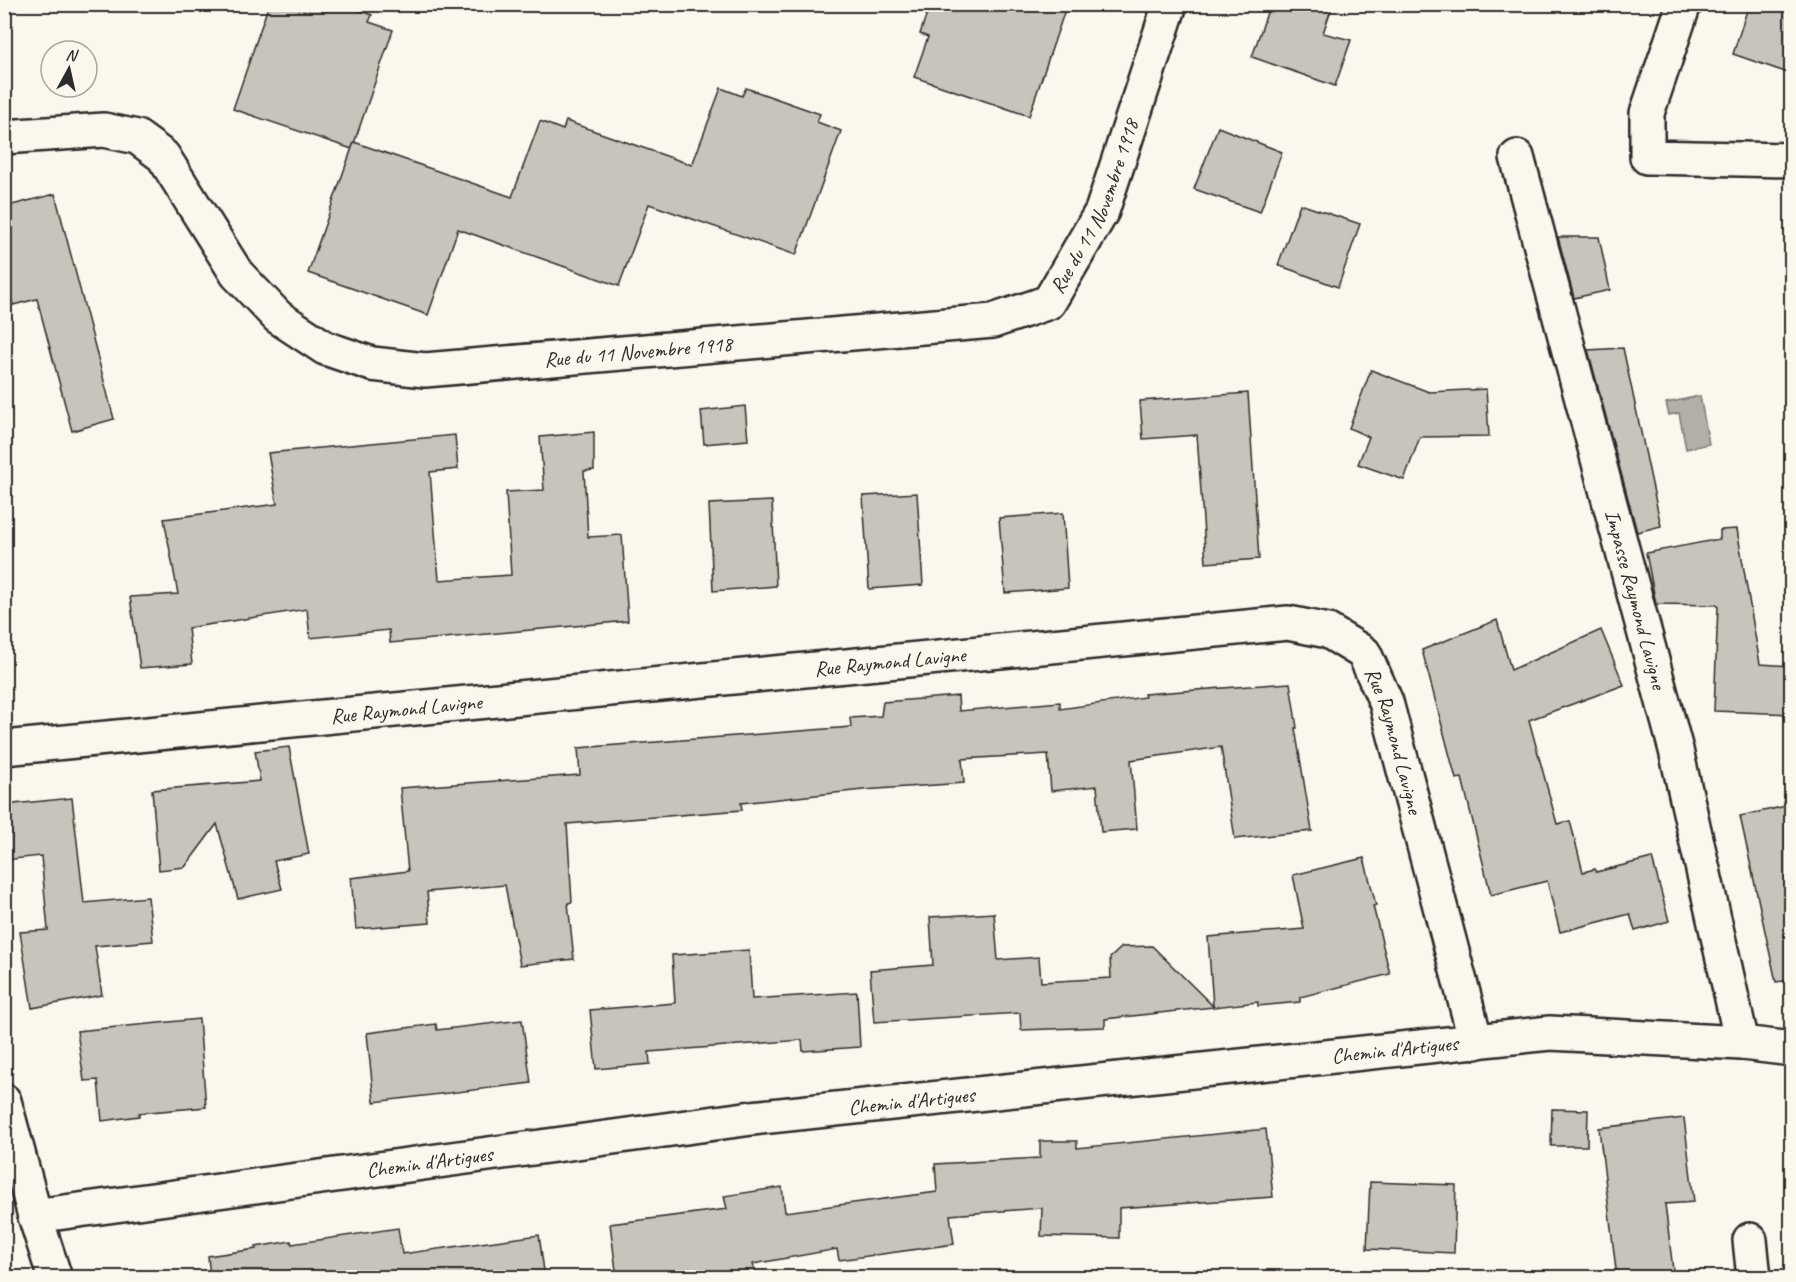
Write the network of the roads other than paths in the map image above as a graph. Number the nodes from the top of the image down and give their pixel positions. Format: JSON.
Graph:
{"nodes":[{"id":1,"x":1170,"y":4,"type":"edge"},
{"id":2,"x":1684,"y":4,"type":"edge"},
{"id":3,"x":4,"y":137,"type":"edge"},
{"id":4,"x":1517,"y":157,"type":"dead end"},
{"id":5,"x":1791,"y":160,"type":"edge"},
{"id":6,"x":4,"y":748,"type":"edge"},
{"id":7,"x":1476,"y":1042,"type":"junction"},
{"id":8,"x":1742,"y":1043,"type":"junction"},
{"id":9,"x":1791,"y":1049,"type":"edge"},
{"id":10,"x":4,"y":1101,"type":"edge"},
{"id":11,"x":35,"y":1216,"type":"junction"},
{"id":12,"x":1750,"y":1240,"type":"dead end"},
{"id":13,"x":55,"y":1278,"type":"edge"},
{"id":14,"x":1754,"y":1278,"type":"edge"}],
"edges":[{"from":1,"to":3,"type":"street","name":"Rue du 11 Novembre 1918"},
{"from":2,"to":5,"type":"street"},
{"from":4,"to":8,"type":"street","name":"Impasse Raymond Lavigne"},
{"from":6,"to":7,"type":"street","name":"Rue Raymond Lavigne"},
{"from":7,"to":8,"type":"street","name":"Chemin d'Artigues"},
{"from":7,"to":11,"type":"street","name":"Chemin d'Artigues"},
{"from":8,"to":9,"type":"street","name":"Chemin d'Artigues"},
{"from":10,"to":11,"type":"street"},
{"from":11,"to":13,"type":"street"},
{"from":12,"to":14,"type":"street"}]}
